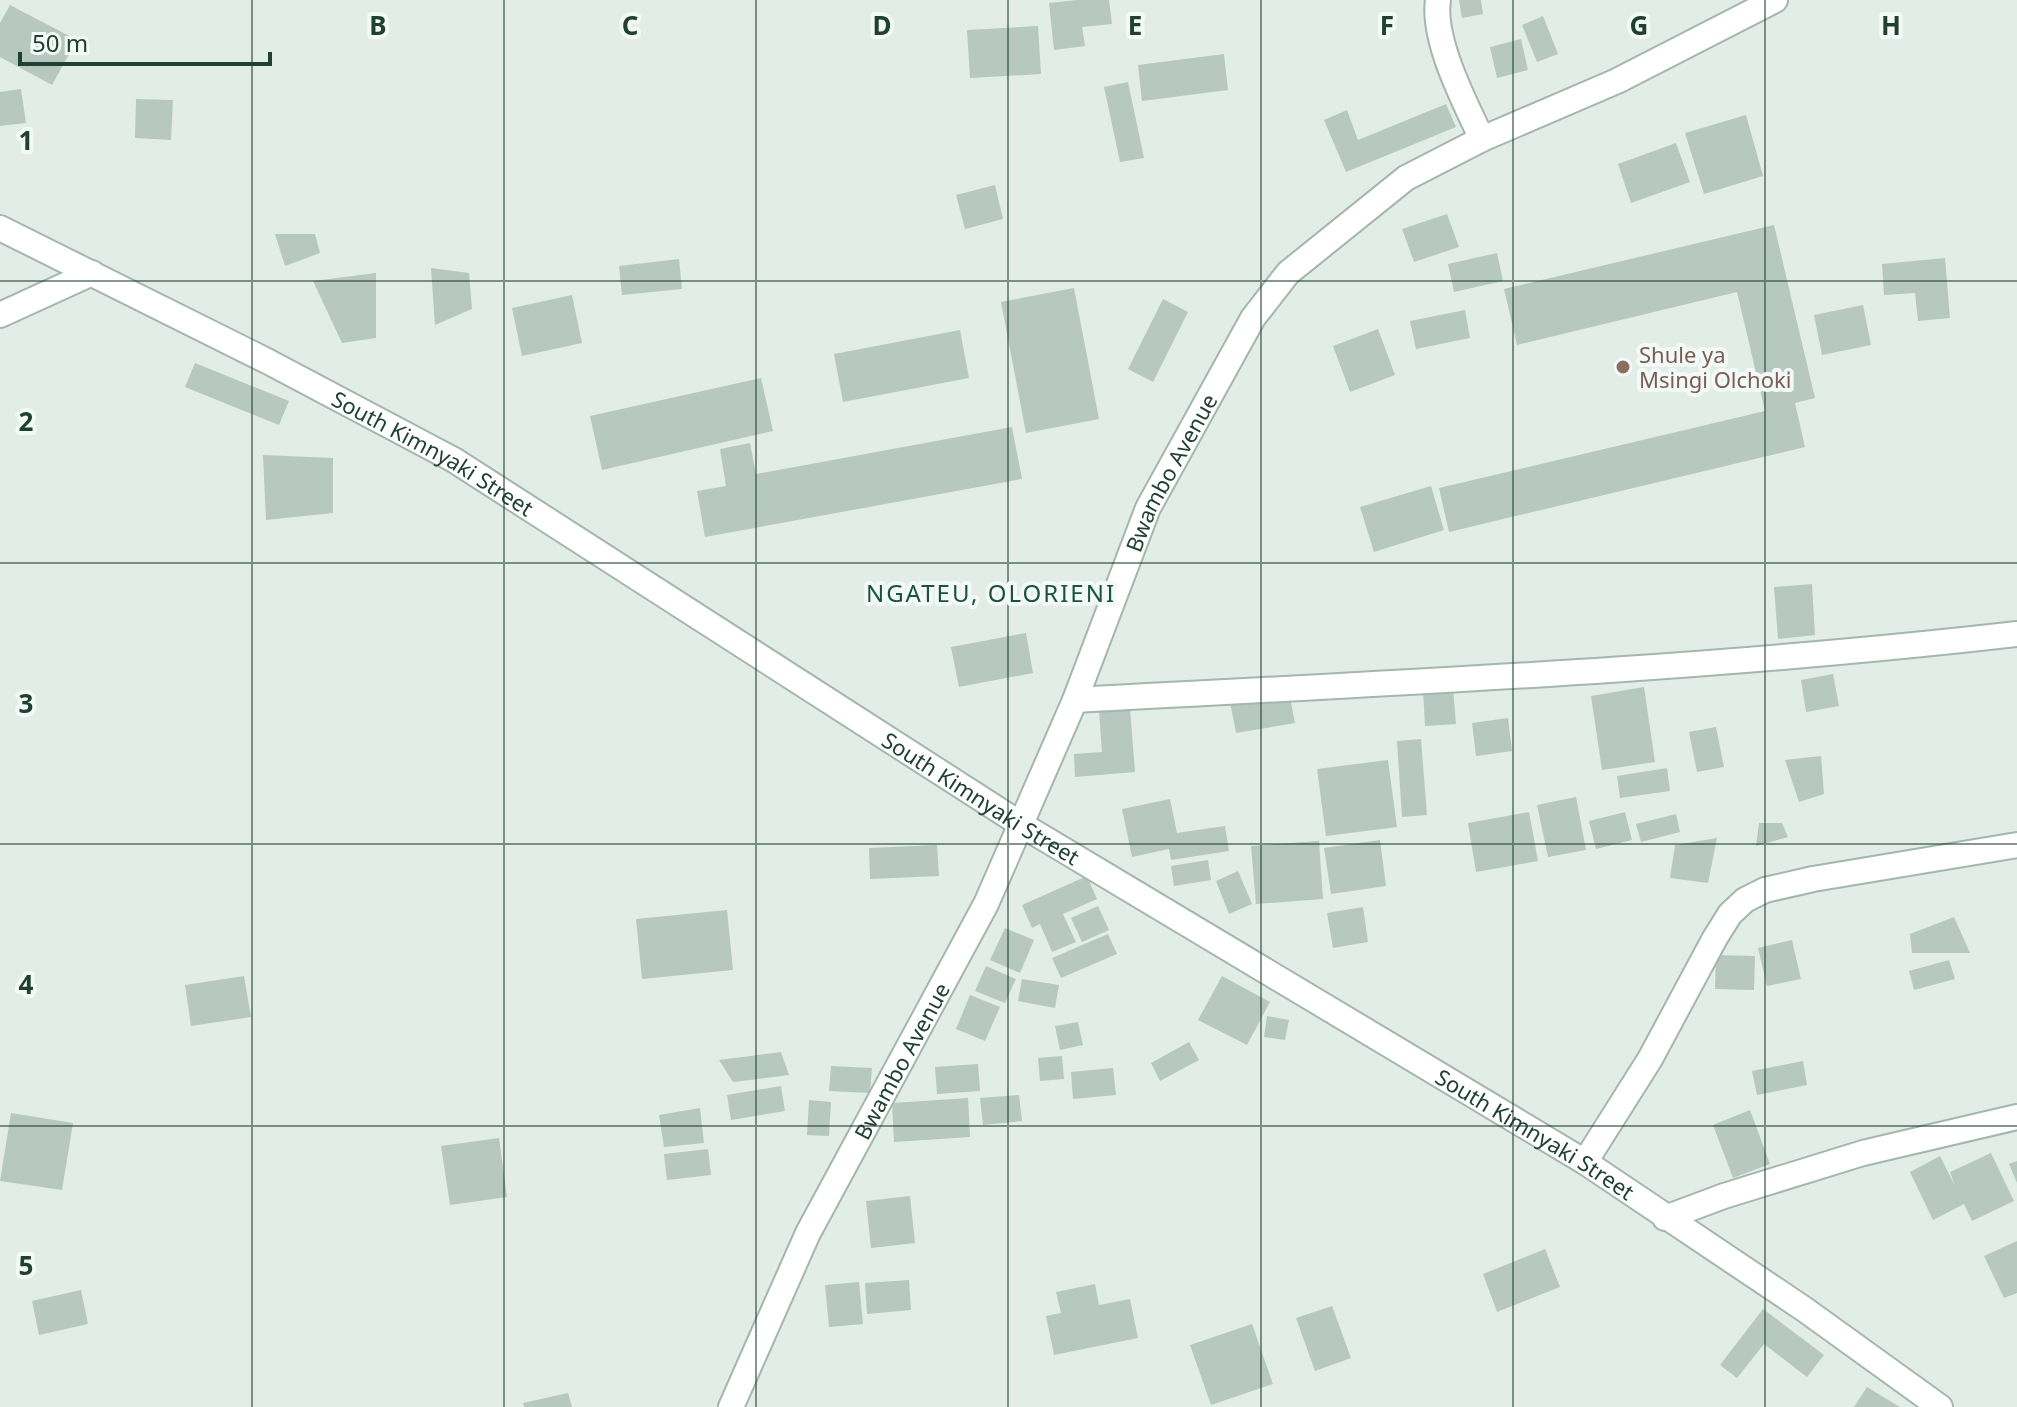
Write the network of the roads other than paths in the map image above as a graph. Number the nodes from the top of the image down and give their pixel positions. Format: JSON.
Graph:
{"nodes":[{"id":1,"x":1438,"y":0,"type":"edge"},
{"id":2,"x":1775,"y":0,"type":"edge"},
{"id":3,"x":1482,"y":139,"type":"junction"},
{"id":4,"x":0,"y":228,"type":"edge"},
{"id":5,"x":92,"y":273,"type":"junction"},
{"id":6,"x":0,"y":315,"type":"edge"},
{"id":7,"x":2017,"y":634,"type":"edge"},
{"id":8,"x":1075,"y":700,"type":"junction"},
{"id":9,"x":1022,"y":825,"type":"junction"},
{"id":10,"x":2017,"y":845,"type":"edge"},
{"id":11,"x":2017,"y":1117,"type":"edge"},
{"id":12,"x":1585,"y":1162,"type":"junction"},
{"id":13,"x":1665,"y":1218,"type":"junction"},
{"id":14,"x":731,"y":1407,"type":"edge"},
{"id":15,"x":1940,"y":1407,"type":"edge"}],
"edges":[{"from":1,"to":3,"type":"street"},
{"from":2,"to":3,"type":"street","name":"Bwambo Avenue"},
{"from":3,"to":8,"type":"street","name":"Bwambo Avenue"},
{"from":4,"to":5,"type":"street","name":"South Kimnyaki Street"},
{"from":5,"to":6,"type":"street"},
{"from":5,"to":9,"type":"street","name":"South Kimnyaki Street"},
{"from":7,"to":8,"type":"street"},
{"from":8,"to":9,"type":"street","name":"Bwambo Avenue"},
{"from":9,"to":12,"type":"street","name":"South Kimnyaki Street"},
{"from":9,"to":14,"type":"street","name":"Bwambo Avenue"},
{"from":10,"to":12,"type":"street"},
{"from":11,"to":13,"type":"street"},
{"from":12,"to":13,"type":"street","name":"South Kimnyaki Street"},
{"from":13,"to":15,"type":"street","name":"South Kimnyaki Street"}]}
